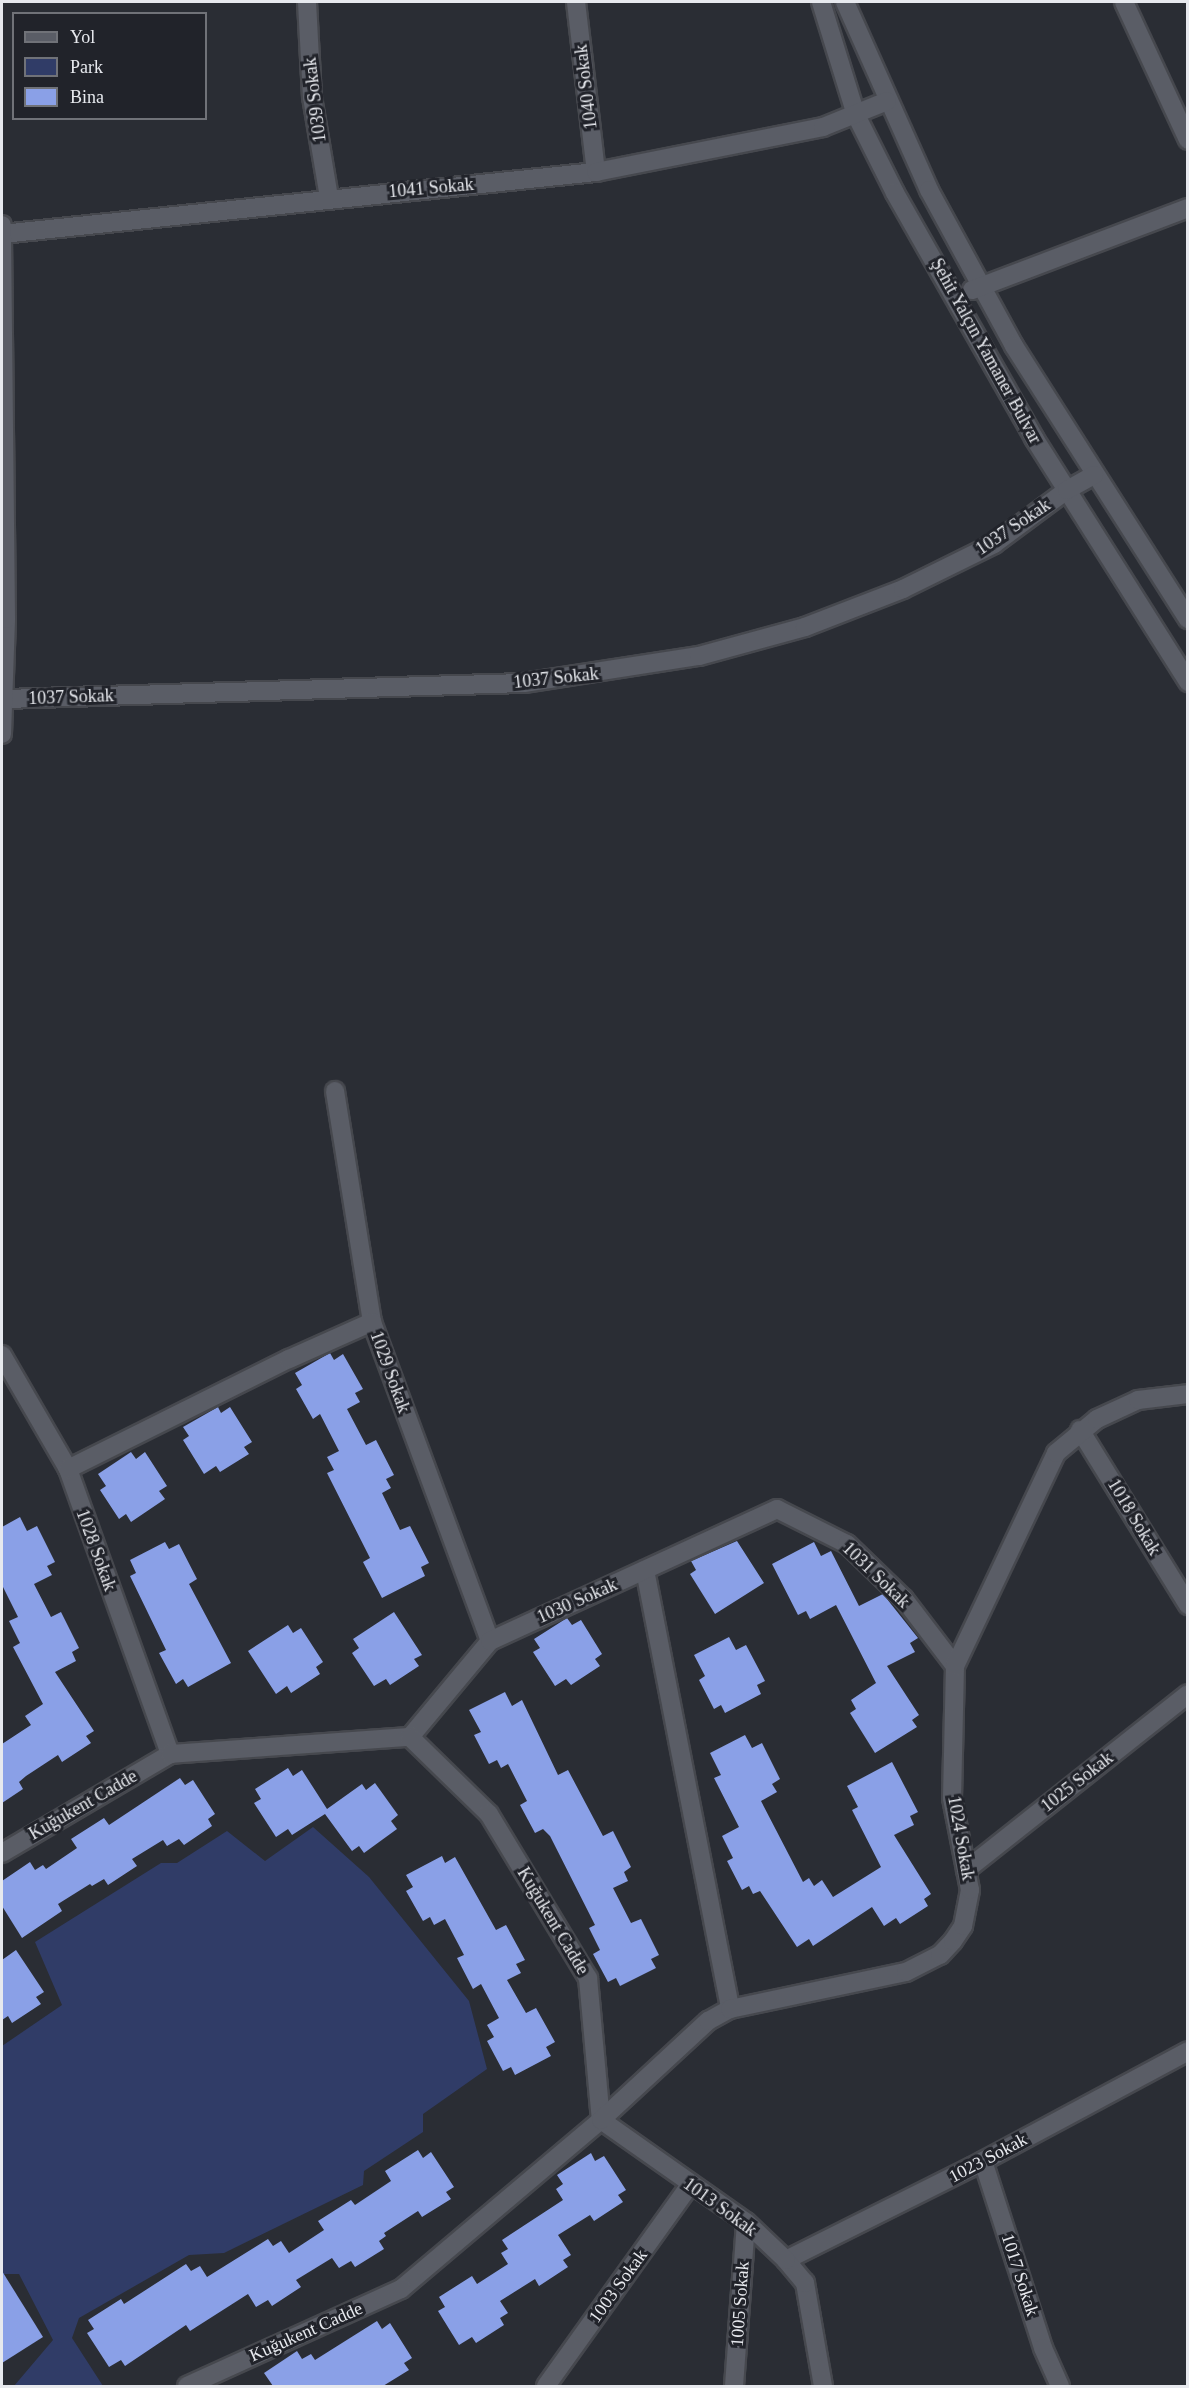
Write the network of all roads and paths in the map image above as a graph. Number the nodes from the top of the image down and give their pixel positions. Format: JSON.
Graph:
{"nodes":[{"id":1,"x":307,"y":2,"type":"edge"},
{"id":2,"x":576,"y":2,"type":"edge"},
{"id":3,"x":821,"y":2,"type":"edge"},
{"id":4,"x":845,"y":2,"type":"edge"},
{"id":5,"x":1124,"y":2,"type":"edge"},
{"id":6,"x":887,"y":101,"type":"junction"},
{"id":7,"x":856,"y":115,"type":"junction"},
{"id":8,"x":1188,"y":140,"type":"edge"},
{"id":9,"x":596,"y":172,"type":"junction"},
{"id":10,"x":329,"y":198,"type":"junction"},
{"id":11,"x":1188,"y":208,"type":"edge"},
{"id":12,"x":2,"y":223,"type":"edge"},
{"id":13,"x":2,"y":234,"type":"edge"},
{"id":14,"x":982,"y":285,"type":"junction"},
{"id":15,"x":957,"y":298,"type":"junction"},
{"id":16,"x":1094,"y":475,"type":"junction"},
{"id":17,"x":1067,"y":490,"type":"junction"},
{"id":18,"x":1188,"y":619,"type":"edge"},
{"id":19,"x":1188,"y":682,"type":"edge"},
{"id":20,"x":5,"y":699,"type":"junction"},
{"id":21,"x":2,"y":734,"type":"edge"},
{"id":22,"x":335,"y":1091,"type":"dead end"},
{"id":23,"x":372,"y":1322,"type":"junction"},
{"id":24,"x":2,"y":1355,"type":"edge"},
{"id":25,"x":1188,"y":1394,"type":"edge"},
{"id":26,"x":1080,"y":1430,"type":"junction"},
{"id":27,"x":68,"y":1469,"type":"junction"},
{"id":28,"x":777,"y":1509,"type":"joint"},
{"id":29,"x":645,"y":1570,"type":"junction"},
{"id":30,"x":1188,"y":1605,"type":"edge"},
{"id":31,"x":490,"y":1641,"type":"junction"},
{"id":32,"x":955,"y":1666,"type":"junction"},
{"id":33,"x":1188,"y":1694,"type":"edge"},
{"id":34,"x":410,"y":1737,"type":"junction"},
{"id":35,"x":170,"y":1754,"type":"junction"},
{"id":36,"x":2,"y":1853,"type":"edge"},
{"id":37,"x":966,"y":1870,"type":"junction"},
{"id":38,"x":730,"y":2009,"type":"junction"},
{"id":39,"x":1188,"y":2051,"type":"edge"},
{"id":40,"x":601,"y":2120,"type":"junction"},
{"id":41,"x":983,"y":2161,"type":"junction"},
{"id":42,"x":690,"y":2185,"type":"junction"},
{"id":43,"x":746,"y":2222,"type":"junction"},
{"id":44,"x":786,"y":2260,"type":"junction"},
{"id":45,"x":187,"y":2386,"type":"edge"},
{"id":46,"x":546,"y":2386,"type":"edge"},
{"id":47,"x":734,"y":2386,"type":"edge"},
{"id":48,"x":823,"y":2386,"type":"edge"},
{"id":49,"x":1060,"y":2386,"type":"edge"}],
"edges":[{"from":1,"to":10,"type":"street","name":"1039 Sokak"},
{"from":2,"to":9,"type":"street","name":"1040 Sokak"},
{"from":3,"to":7,"type":"street","name":"Şehit Yalçın Yamaner Bulvar"},
{"from":4,"to":6,"type":"street"},
{"from":5,"to":8,"type":"street"},
{"from":6,"to":7,"type":"street","name":"1041 Sokak"},
{"from":6,"to":14,"type":"street"},
{"from":7,"to":9,"type":"street","name":"1041 Sokak"},
{"from":7,"to":15,"type":"street","name":"Şehit Yalçın Yamaner Bulvar"},
{"from":9,"to":10,"type":"street","name":"1041 Sokak"},
{"from":10,"to":13,"type":"street","name":"1041 Sokak"},
{"from":11,"to":14,"type":"street"},
{"from":12,"to":13,"type":"street"},
{"from":13,"to":20,"type":"street"},
{"from":14,"to":15,"type":"street"},
{"from":14,"to":16,"type":"street"},
{"from":15,"to":17,"type":"street","name":"Şehit Yalçın Yamaner Bulvar"},
{"from":16,"to":17,"type":"street","name":"1037 Sokak"},
{"from":16,"to":18,"type":"street"},
{"from":17,"to":19,"type":"street","name":"Şehit Yalçın Yamaner Bulvar"},
{"from":17,"to":20,"type":"street","name":"1037 Sokak"},
{"from":20,"to":21,"type":"street"},
{"from":22,"to":23,"type":"street","name":"1029 Sokak"},
{"from":23,"to":27,"type":"street"},
{"from":23,"to":31,"type":"street","name":"1029 Sokak"},
{"from":24,"to":27,"type":"street","name":"1028 Sokak"},
{"from":25,"to":26,"type":"street","name":"1024 Sokak"},
{"from":26,"to":30,"type":"street","name":"1018 Sokak"},
{"from":26,"to":32,"type":"street","name":"1024 Sokak"},
{"from":27,"to":35,"type":"street","name":"1028 Sokak"},
{"from":28,"to":29,"type":"street","name":"1030 Sokak"},
{"from":28,"to":32,"type":"street","name":"1031 Sokak"},
{"from":29,"to":31,"type":"street","name":"1030 Sokak"},
{"from":29,"to":38,"type":"street"},
{"from":31,"to":34,"type":"street","name":"1030 Sokak"},
{"from":32,"to":37,"type":"street","name":"1024 Sokak"},
{"from":33,"to":37,"type":"street","name":"1025 Sokak"},
{"from":34,"to":35,"type":"street","name":"Kuğukent Cadde"},
{"from":34,"to":40,"type":"street","name":"Kuğukent Cadde"},
{"from":35,"to":36,"type":"street","name":"Kuğukent Cadde"},
{"from":37,"to":38,"type":"street","name":"1024 Sokak"},
{"from":38,"to":40,"type":"street","name":"1024 Sokak"},
{"from":39,"to":41,"type":"street","name":"1023 Sokak"},
{"from":40,"to":42,"type":"street","name":"1013 Sokak"},
{"from":40,"to":45,"type":"street","name":"Kuğukent Cadde"},
{"from":41,"to":44,"type":"street","name":"1023 Sokak"},
{"from":41,"to":49,"type":"street","name":"1017 Sokak"},
{"from":42,"to":43,"type":"street","name":"1013 Sokak"},
{"from":42,"to":46,"type":"street","name":"1003 Sokak"},
{"from":43,"to":44,"type":"street","name":"1013 Sokak"},
{"from":43,"to":47,"type":"street","name":"1005 Sokak"},
{"from":44,"to":48,"type":"street","name":"1013 Sokak"}]}
